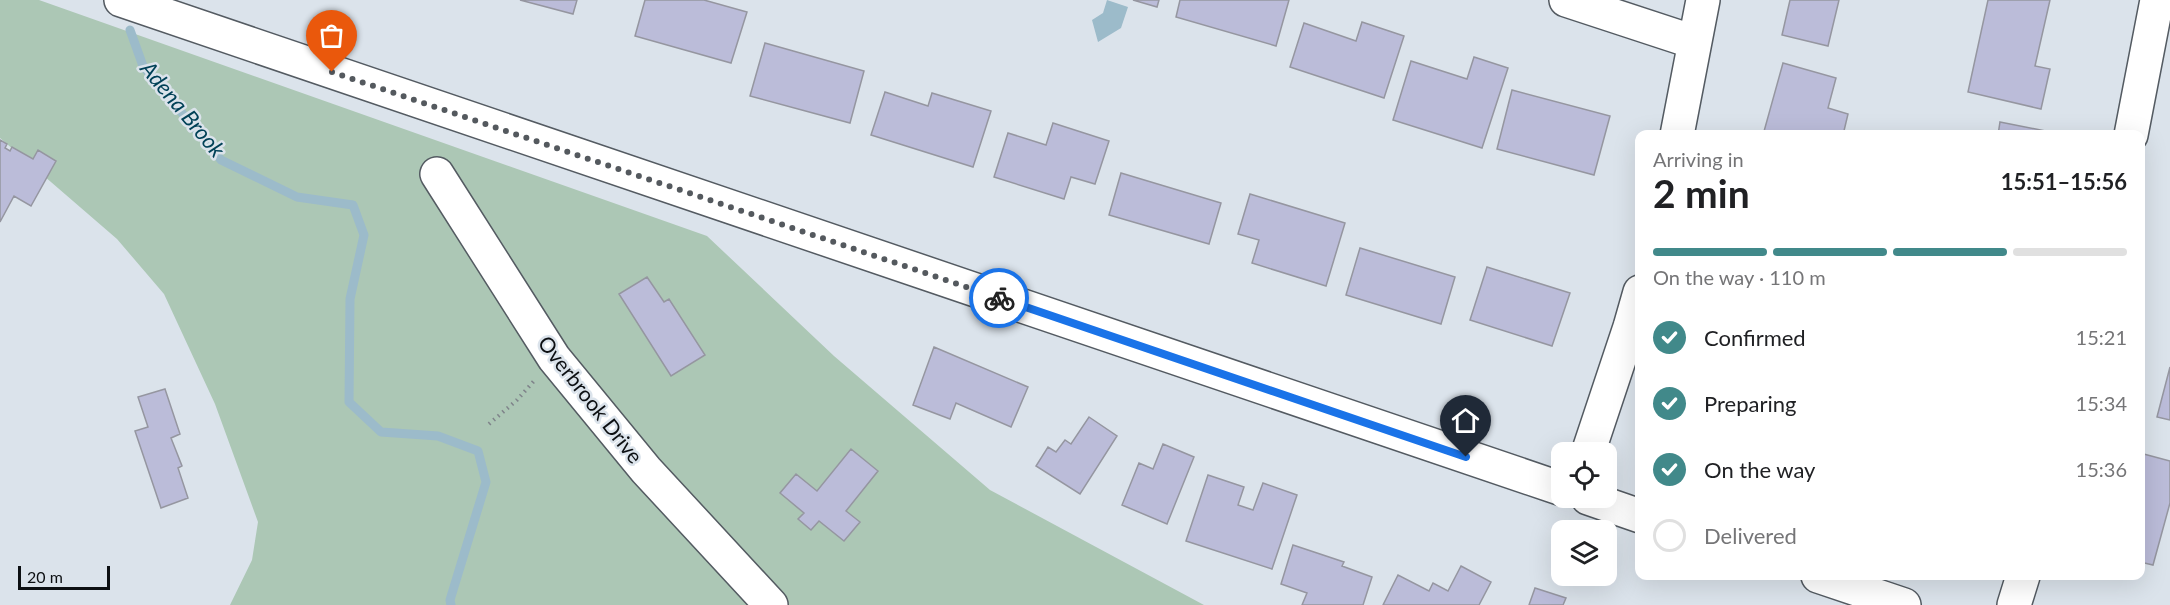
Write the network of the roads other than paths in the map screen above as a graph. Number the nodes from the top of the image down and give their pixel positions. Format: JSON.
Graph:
{"nodes":[{"id":1,"x":121,"y":0,"type":"edge"},
{"id":2,"x":1566,"y":0,"type":"edge"},
{"id":3,"x":1703,"y":0,"type":"edge"},
{"id":4,"x":2157,"y":0,"type":"edge"},
{"id":5,"x":182,"y":10,"type":"edge"},
{"id":6,"x":1694,"y":42,"type":"junction"},
{"id":7,"x":1678,"y":130,"type":"edge"},
{"id":8,"x":2132,"y":130,"type":"edge"},
{"id":9,"x":437,"y":174,"type":"dead end"},
{"id":10,"x":1635,"y":310,"type":"edge"},
{"id":11,"x":1592,"y":442,"type":"edge"},
{"id":12,"x":1551,"y":485,"type":"edge"},
{"id":13,"x":1617,"y":508,"type":"edge"},
{"id":14,"x":1635,"y":514,"type":"edge"},
{"id":15,"x":1830,"y":580,"type":"edge"},
{"id":16,"x":2022,"y":580,"type":"edge"},
{"id":17,"x":761,"y":595,"type":"edge"},
{"id":18,"x":1904,"y":605,"type":"edge"},
{"id":19,"x":2014,"y":605,"type":"edge"}],
"edges":[{"from":1,"to":5,"type":"main road"},
{"from":2,"to":6,"type":"main road"},
{"from":3,"to":6,"type":"main road"},
{"from":4,"to":8,"type":"main road"},
{"from":5,"to":12,"type":"main road"},
{"from":6,"to":7,"type":"main road"},
{"from":9,"to":17,"type":"main road","name":"Overbrook Drive"},
{"from":10,"to":11,"type":"main road"},
{"from":13,"to":14,"type":"main road"},
{"from":15,"to":18,"type":"main road"},
{"from":16,"to":19,"type":"main road"}]}
